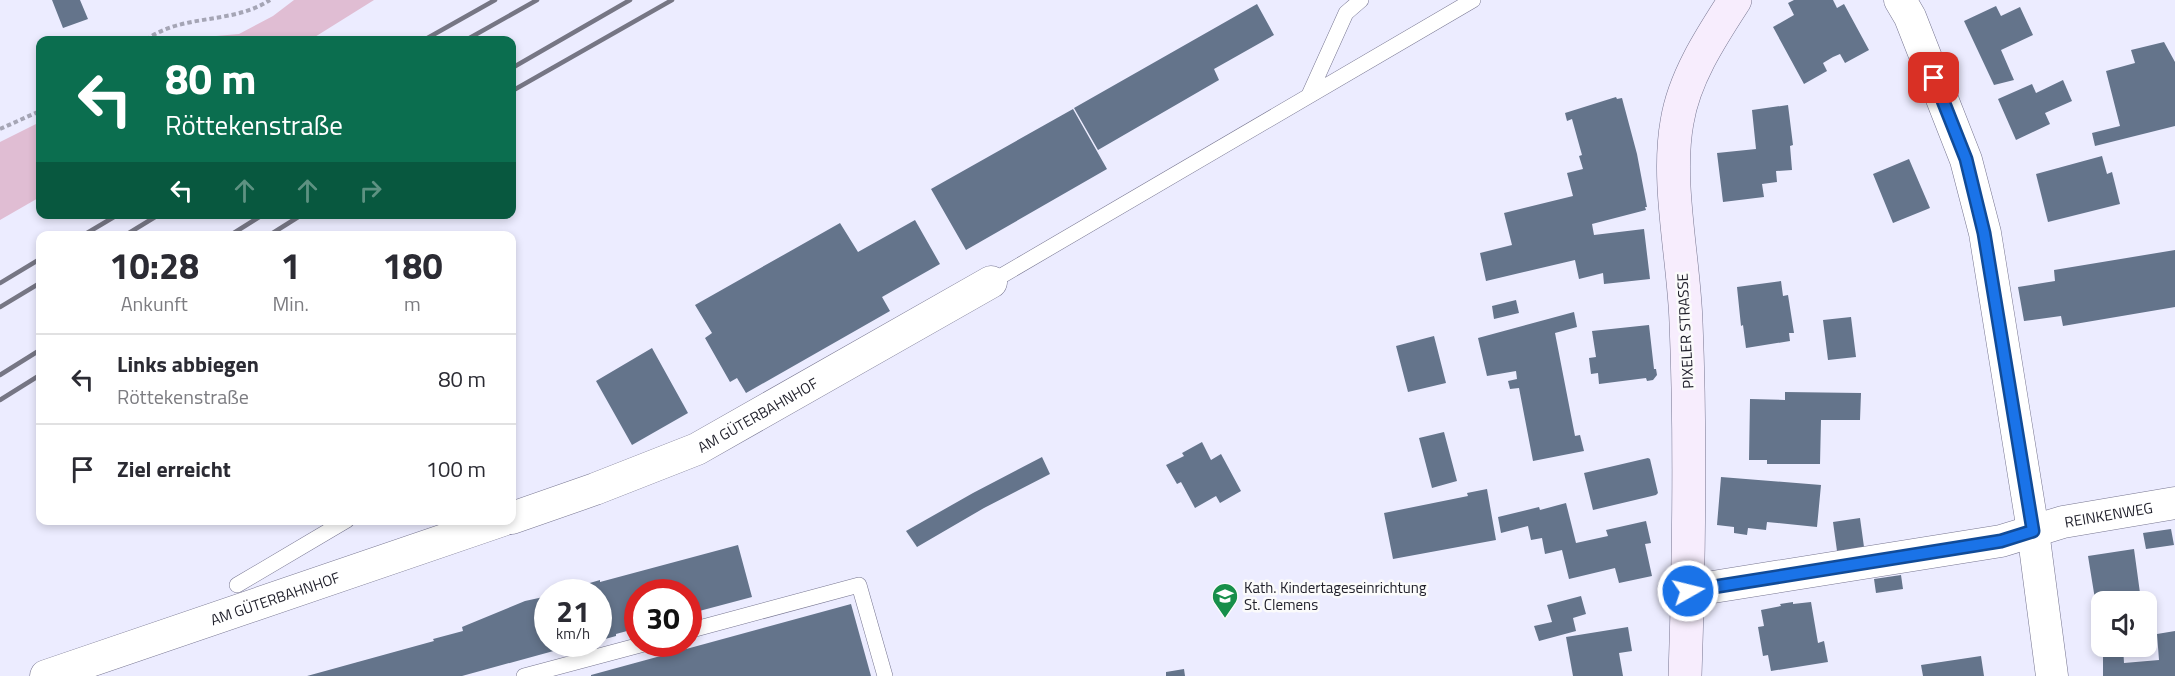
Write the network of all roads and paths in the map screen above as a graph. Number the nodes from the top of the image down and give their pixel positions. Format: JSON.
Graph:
{"nodes":[{"id":1,"x":270,"y":0,"type":"edge"},
{"id":2,"x":1361,"y":0,"type":"edge"},
{"id":3,"x":1473,"y":0,"type":"edge"},
{"id":4,"x":1735,"y":0,"type":"edge"},
{"id":5,"x":1900,"y":0,"type":"edge"},
{"id":6,"x":153,"y":36,"type":"edge"},
{"id":7,"x":1309,"y":95,"type":"junction"},
{"id":8,"x":36,"y":113,"type":"edge"},
{"id":9,"x":0,"y":129,"type":"edge"},
{"id":10,"x":991,"y":282,"type":"joint"},
{"id":11,"x":2175,"y":503,"type":"edge"},
{"id":12,"x":516,"y":517,"type":"edge"},
{"id":13,"x":339,"y":525,"type":"edge"},
{"id":14,"x":488,"y":525,"type":"edge"},
{"id":15,"x":2033,"y":531,"type":"junction"},
{"id":16,"x":237,"y":585,"type":"dead end"},
{"id":17,"x":1688,"y":591,"type":"junction"},
{"id":18,"x":702,"y":627,"type":"edge"},
{"id":19,"x":624,"y":649,"type":"edge"},
{"id":20,"x":46,"y":676,"type":"edge"},
{"id":21,"x":524,"y":676,"type":"edge"},
{"id":22,"x":885,"y":676,"type":"edge"},
{"id":23,"x":1685,"y":676,"type":"edge"},
{"id":24,"x":2052,"y":676,"type":"edge"}],
"edges":[{"from":1,"to":6,"type":"path"},
{"from":2,"to":7,"type":"lane"},
{"from":3,"to":7,"type":"lane"},
{"from":4,"to":17,"type":"main road","name":"PIXELER STRASSE"},
{"from":5,"to":15,"type":"street"},
{"from":7,"to":10,"type":"lane"},
{"from":8,"to":9,"type":"path"},
{"from":10,"to":12,"type":"street","name":"AM GÜTERBAHNHOF"},
{"from":11,"to":15,"type":"street","name":"REINKENWEG"},
{"from":13,"to":16,"type":"lane"},
{"from":14,"to":20,"type":"street","name":"AM GÜTERBAHNHOF"},
{"from":15,"to":17,"type":"street","name":"REINKENWEG"},
{"from":15,"to":24,"type":"street"},
{"from":17,"to":23,"type":"main road","name":"PIXELER STRASSE"},
{"from":18,"to":22,"type":"lane"},
{"from":19,"to":21,"type":"lane"}]}
